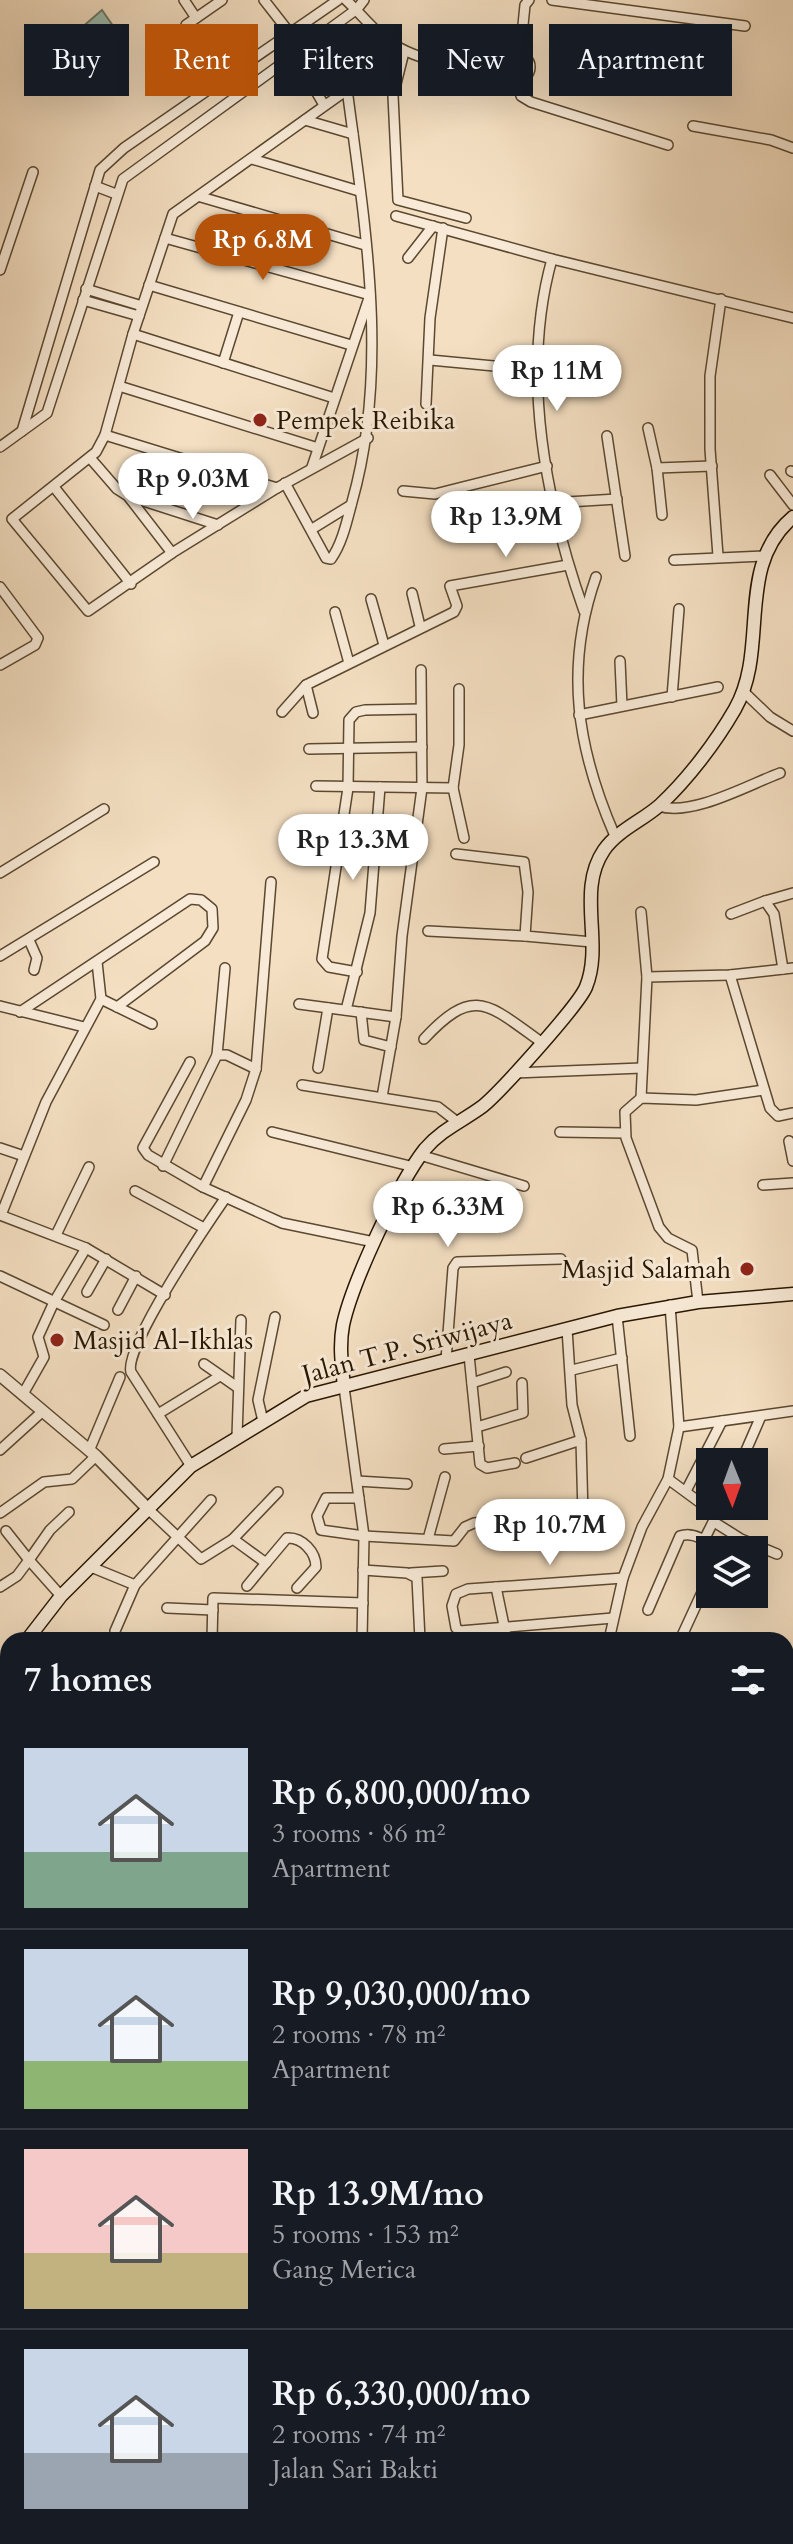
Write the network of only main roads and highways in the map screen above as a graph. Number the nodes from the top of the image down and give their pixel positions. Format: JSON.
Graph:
{"nodes":[{"id":1,"x":793,"y":517,"type":"edge"},
{"id":2,"x":793,"y":1294,"type":"edge"},
{"id":3,"x":344,"y":1387,"type":"junction"},
{"id":4,"x":33,"y":1632,"type":"edge"}],
"edges":[{"from":1,"to":3,"type":"main road"},
{"from":2,"to":3,"type":"main road","name":"Jalan T.P. Sriwijaya"},
{"from":3,"to":4,"type":"main road","name":"Jalan T.P. Sriwijaya"}]}
